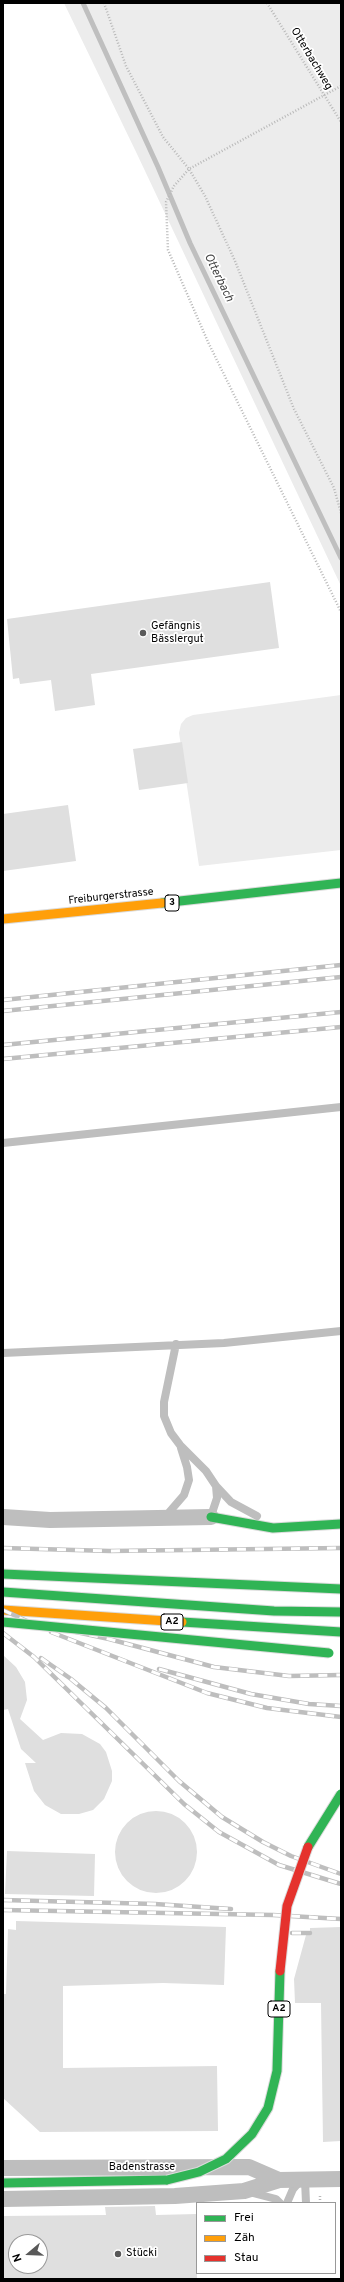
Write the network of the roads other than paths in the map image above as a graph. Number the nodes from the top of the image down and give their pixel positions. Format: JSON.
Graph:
{"nodes":[{"id":1,"x":341,"y":883,"type":"edge"},
{"id":2,"x":3,"y":919,"type":"edge"},
{"id":3,"x":341,"y":1107,"type":"edge"},
{"id":4,"x":3,"y":1143,"type":"edge"},
{"id":5,"x":341,"y":1331,"type":"edge"},
{"id":6,"x":176,"y":1344,"type":"junction"},
{"id":7,"x":3,"y":1353,"type":"edge"},
{"id":8,"x":180,"y":1445,"type":"junction"},
{"id":9,"x":216,"y":1486,"type":"junction"},
{"id":10,"x":3,"y":1517,"type":"edge"},
{"id":11,"x":164,"y":1517,"type":"junction"},
{"id":12,"x":211,"y":1517,"type":"junction"},
{"id":13,"x":267,"y":1517,"type":"dead end"},
{"id":14,"x":279,"y":1519,"type":"dead end"},
{"id":15,"x":341,"y":1521,"type":"edge"},
{"id":16,"x":341,"y":1524,"type":"edge"},
{"id":17,"x":3,"y":1574,"type":"edge"},
{"id":18,"x":341,"y":1589,"type":"edge"},
{"id":19,"x":3,"y":1592,"type":"edge"},
{"id":20,"x":3,"y":1610,"type":"edge"},
{"id":21,"x":341,"y":1612,"type":"edge"},
{"id":22,"x":3,"y":1622,"type":"edge"},
{"id":23,"x":341,"y":1632,"type":"edge"},
{"id":24,"x":341,"y":1654,"type":"edge"},
{"id":25,"x":341,"y":1794,"type":"edge"},
{"id":26,"x":3,"y":2168,"type":"edge"},
{"id":27,"x":341,"y":2179,"type":"edge"},
{"id":28,"x":279,"y":2180,"type":"junction"},
{"id":29,"x":303,"y":2180,"type":"junction"},
{"id":30,"x":3,"y":2183,"type":"edge"},
{"id":31,"x":244,"y":2191,"type":"junction"},
{"id":32,"x":3,"y":2199,"type":"edge"},
{"id":33,"x":279,"y":2202,"type":"edge"},
{"id":34,"x":288,"y":2202,"type":"edge"},
{"id":35,"x":306,"y":2202,"type":"edge"}],
"edges":[{"from":1,"to":2,"type":"main road","name":"Freiburgerstrasse","number":"3"},
{"from":3,"to":4,"type":"lane"},
{"from":5,"to":6,"type":"lane"},
{"from":6,"to":7,"type":"lane"},
{"from":6,"to":8,"type":"lane"},
{"from":8,"to":9,"type":"lane"},
{"from":8,"to":11,"type":"lane"},
{"from":9,"to":12,"type":"lane"},
{"from":9,"to":13,"type":"lane"},
{"from":10,"to":11,"type":"street"},
{"from":11,"to":12,"type":"street"},
{"from":12,"to":16,"type":"main road"},
{"from":14,"to":15,"type":"lane"},
{"from":17,"to":18,"type":"main road"},
{"from":19,"to":21,"type":"main road","number":"A2"},
{"from":20,"to":23,"type":"main road","number":"A2"},
{"from":22,"to":24,"type":"main road","bridge":true},
{"from":25,"to":30,"type":"main road","number":"A2","bridge":true},
{"from":26,"to":28,"type":"street","name":"Badenstrasse"},
{"from":27,"to":29,"type":"street","name":"Badenstrasse"},
{"from":28,"to":29,"type":"street","name":"Badenstrasse"},
{"from":28,"to":31,"type":"street","name":"Badenstrasse"},
{"from":29,"to":34,"type":"lane"},
{"from":29,"to":35,"type":"lane"},
{"from":31,"to":32,"type":"street","name":"Badenstrasse"},
{"from":31,"to":33,"type":"lane"}]}
